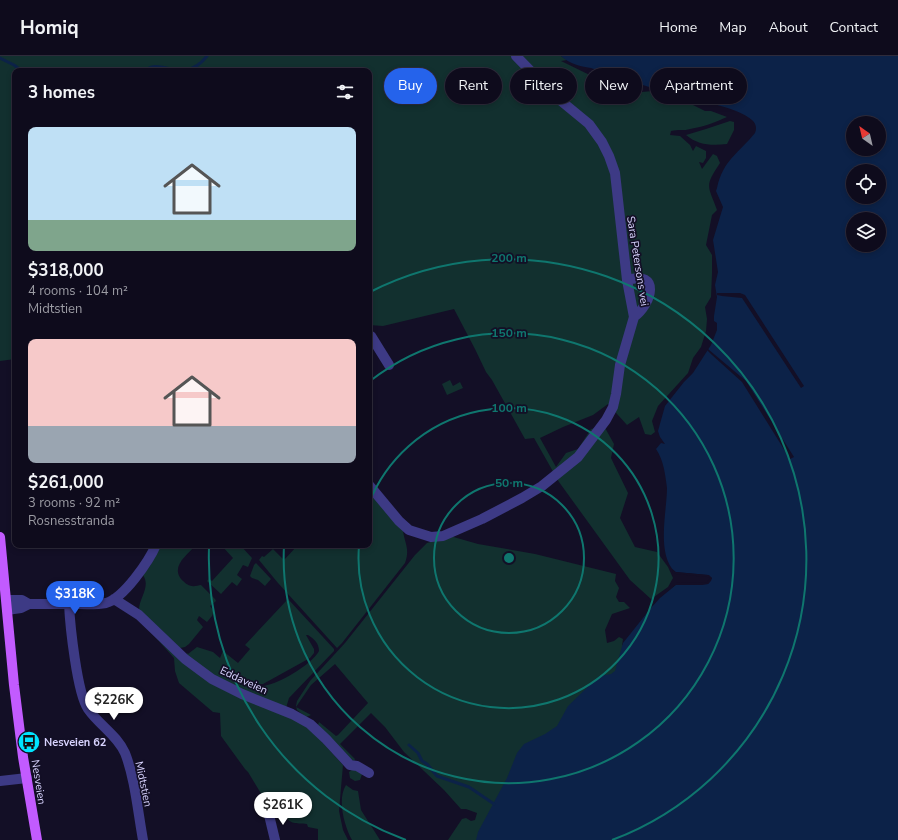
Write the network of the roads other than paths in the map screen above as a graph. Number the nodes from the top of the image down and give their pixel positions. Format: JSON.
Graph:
{"nodes":[{"id":1,"x":516,"y":56,"type":"edge"},
{"id":2,"x":627,"y":280,"type":"junction"},
{"id":3,"x":634,"y":317,"type":"junction"},
{"id":4,"x":372,"y":338,"type":"edge"},
{"id":5,"x":389,"y":365,"type":"dead end"},
{"id":6,"x":372,"y":488,"type":"edge"},
{"id":7,"x":0,"y":536,"type":"edge"},
{"id":8,"x":155,"y":548,"type":"edge"},
{"id":9,"x":114,"y":599,"type":"junction"},
{"id":10,"x":69,"y":604,"type":"junction"},
{"id":11,"x":7,"y":605,"type":"junction"},
{"id":12,"x":369,"y":773,"type":"dead end"},
{"id":13,"x":26,"y":778,"type":"junction"},
{"id":14,"x":0,"y":781,"type":"edge"},
{"id":15,"x":269,"y":815,"type":"dead end"},
{"id":16,"x":36,"y":840,"type":"edge"},
{"id":17,"x":143,"y":840,"type":"edge"},
{"id":18,"x":275,"y":840,"type":"edge"}],
"edges":[{"from":1,"to":2,"type":"street","name":"Sara Petersons vei"},
{"from":2,"to":3,"type":"street","name":"Sara Petersons vei"},
{"from":2,"to":3,"type":"street"},
{"from":3,"to":6,"type":"street","name":"Sara Petersons vei"},
{"from":4,"to":5,"type":"street"},
{"from":7,"to":11,"type":"main road","name":"Nesveien"},
{"from":8,"to":9,"type":"street"},
{"from":9,"to":10,"type":"street"},
{"from":9,"to":12,"type":"street","name":"Eddaveien"},
{"from":10,"to":11,"type":"street"},
{"from":10,"to":17,"type":"street","name":"Midtstien"},
{"from":11,"to":13,"type":"main road","name":"Nesveien"},
{"from":13,"to":14,"type":"street"},
{"from":13,"to":16,"type":"main road","name":"Nesveien"},
{"from":15,"to":18,"type":"street"}]}
